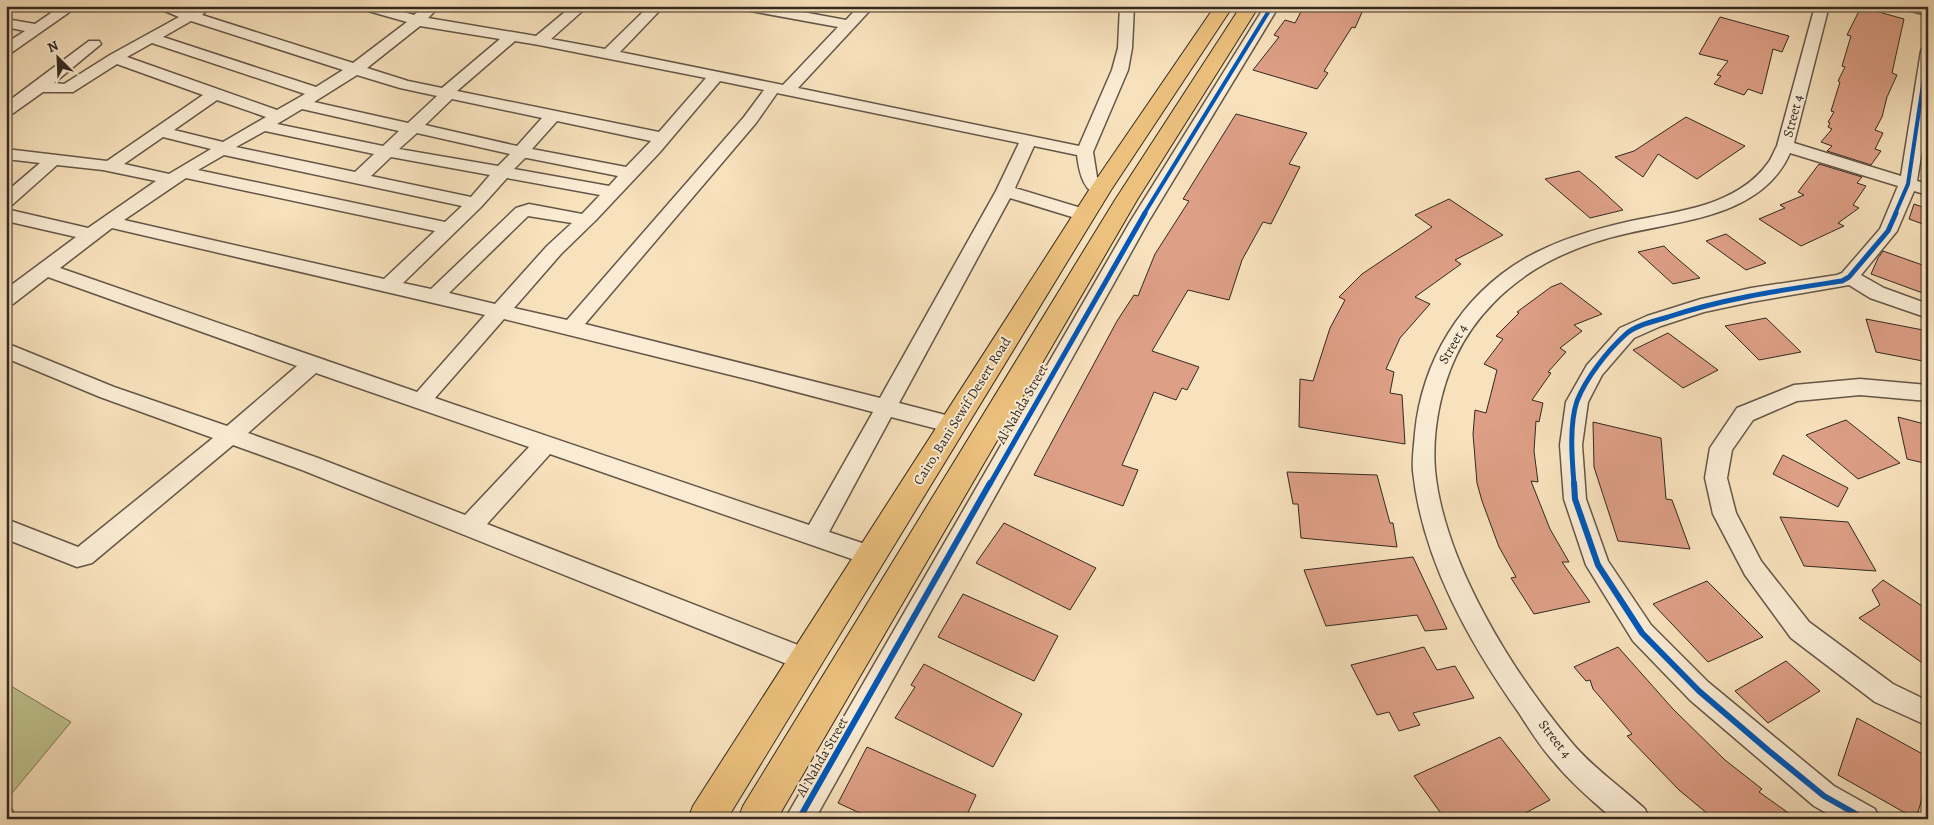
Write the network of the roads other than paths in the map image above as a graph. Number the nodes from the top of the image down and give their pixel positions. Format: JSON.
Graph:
{"nodes":[{"id":1,"x":71,"y":6,"type":"edge"},
{"id":2,"x":166,"y":6,"type":"edge"},
{"id":3,"x":208,"y":6,"type":"edge"},
{"id":4,"x":366,"y":6,"type":"edge"},
{"id":5,"x":434,"y":6,"type":"edge"},
{"id":6,"x":581,"y":6,"type":"edge"},
{"id":7,"x":658,"y":6,"type":"edge"},
{"id":8,"x":745,"y":6,"type":"edge"},
{"id":9,"x":867,"y":6,"type":"edge"},
{"id":10,"x":1127,"y":6,"type":"edge"},
{"id":11,"x":1224,"y":6,"type":"edge"},
{"id":12,"x":1250,"y":6,"type":"edge"},
{"id":13,"x":1272,"y":6,"type":"edge"},
{"id":14,"x":1822,"y":6,"type":"edge"},
{"id":15,"x":1908,"y":6,"type":"edge"},
{"id":16,"x":783,"y":9,"type":"edge"},
{"id":17,"x":1928,"y":11,"type":"edge"},
{"id":18,"x":190,"y":16,"type":"junction"},
{"id":19,"x":418,"y":21,"type":"junction"},
{"id":20,"x":6,"y":23,"type":"edge"},
{"id":21,"x":849,"y":25,"type":"junction"},
{"id":22,"x":38,"y":28,"type":"junction"},
{"id":23,"x":512,"y":36,"type":"junction"},
{"id":24,"x":151,"y":38,"type":"junction"},
{"id":25,"x":539,"y":41,"type":"junction"},
{"id":26,"x":94,"y":44,"type":"dead end"},
{"id":27,"x":6,"y":50,"type":"edge"},
{"id":28,"x":1928,"y":51,"type":"edge"},
{"id":29,"x":608,"y":54,"type":"junction"},
{"id":30,"x":115,"y":58,"type":"junction"},
{"id":31,"x":354,"y":70,"type":"junction"},
{"id":32,"x":716,"y":76,"type":"junction"},
{"id":33,"x":39,"y":87,"type":"junction"},
{"id":34,"x":780,"y":90,"type":"junction"},
{"id":35,"x":1926,"y":92,"type":"edge"},
{"id":36,"x":317,"y":93,"type":"junction"},
{"id":37,"x":216,"y":94,"type":"junction"},
{"id":38,"x":446,"y":95,"type":"junction"},
{"id":39,"x":300,"y":104,"type":"junction"},
{"id":40,"x":8,"y":108,"type":"edge"},
{"id":41,"x":278,"y":116,"type":"junction"},
{"id":42,"x":553,"y":116,"type":"junction"},
{"id":43,"x":262,"y":126,"type":"junction"},
{"id":44,"x":413,"y":128,"type":"junction"},
{"id":45,"x":160,"y":131,"type":"junction"},
{"id":46,"x":662,"y":138,"type":"junction"},
{"id":47,"x":1028,"y":141,"type":"junction"},
{"id":48,"x":1785,"y":146,"type":"junction"},
{"id":49,"x":222,"y":148,"type":"junction"},
{"id":50,"x":386,"y":152,"type":"junction"},
{"id":51,"x":522,"y":152,"type":"junction"},
{"id":52,"x":1085,"y":152,"type":"junction"},
{"id":53,"x":6,"y":154,"type":"edge"},
{"id":54,"x":53,"y":160,"type":"junction"},
{"id":55,"x":109,"y":166,"type":"junction"},
{"id":56,"x":503,"y":172,"type":"junction"},
{"id":57,"x":630,"y":173,"type":"junction"},
{"id":58,"x":177,"y":176,"type":"junction"},
{"id":59,"x":359,"y":178,"type":"junction"},
{"id":60,"x":1908,"y":184,"type":"junction"},
{"id":61,"x":1100,"y":190,"type":"junction"},
{"id":62,"x":1928,"y":190,"type":"edge"},
{"id":63,"x":1005,"y":191,"type":"junction"},
{"id":64,"x":612,"y":192,"type":"junction"},
{"id":65,"x":6,"y":200,"type":"edge"},
{"id":66,"x":475,"y":204,"type":"junction"},
{"id":67,"x":6,"y":215,"type":"edge"},
{"id":68,"x":1084,"y":215,"type":"junction"},
{"id":69,"x":585,"y":220,"type":"junction"},
{"id":70,"x":110,"y":222,"type":"junction"},
{"id":71,"x":448,"y":228,"type":"junction"},
{"id":72,"x":92,"y":235,"type":"junction"},
{"id":73,"x":47,"y":270,"type":"junction"},
{"id":74,"x":1849,"y":276,"type":"junction"},
{"id":75,"x":389,"y":286,"type":"junction"},
{"id":76,"x":435,"y":296,"type":"junction"},
{"id":77,"x":6,"y":299,"type":"edge"},
{"id":78,"x":499,"y":311,"type":"junction"},
{"id":79,"x":1928,"y":312,"type":"edge"},
{"id":80,"x":571,"y":328,"type":"junction"},
{"id":81,"x":6,"y":350,"type":"edge"},
{"id":82,"x":313,"y":364,"type":"junction"},
{"id":83,"x":1928,"y":393,"type":"edge"},
{"id":84,"x":421,"y":401,"type":"junction"},
{"id":85,"x":887,"y":408,"type":"junction"},
{"id":86,"x":953,"y":425,"type":"junction"},
{"id":87,"x":230,"y":436,"type":"junction"},
{"id":88,"x":546,"y":444,"type":"junction"},
{"id":89,"x":469,"y":527,"type":"junction"},
{"id":90,"x":6,"y":528,"type":"edge"},
{"id":91,"x":815,"y":536,"type":"junction"},
{"id":92,"x":872,"y":556,"type":"junction"},
{"id":93,"x":807,"y":660,"type":"junction"},
{"id":94,"x":1928,"y":714,"type":"edge"},
{"id":95,"x":706,"y":819,"type":"edge"},
{"id":96,"x":756,"y":819,"type":"edge"},
{"id":97,"x":799,"y":819,"type":"edge"},
{"id":98,"x":1635,"y":819,"type":"edge"},
{"id":99,"x":1865,"y":819,"type":"edge"}],
"edges":[{"from":1,"to":22,"type":"street"},
{"from":2,"to":18,"type":"street"},
{"from":3,"to":18,"type":"street"},
{"from":4,"to":19,"type":"street"},
{"from":5,"to":19,"type":"street"},
{"from":6,"to":25,"type":"street"},
{"from":7,"to":29,"type":"street"},
{"from":8,"to":16,"type":"street"},
{"from":9,"to":21,"type":"street"},
{"from":10,"to":52,"type":"street"},
{"from":11,"to":61,"type":"main road","name":"Cairo, Bani Sewif Desert Road"},
{"from":12,"to":96,"type":"main road"},
{"from":13,"to":97,"type":"street","name":"Al Nahda Street"},
{"from":14,"to":48,"type":"street","name":"Street 4"},
{"from":15,"to":17,"type":"street"},
{"from":16,"to":21,"type":"street"},
{"from":18,"to":24,"type":"street"},
{"from":18,"to":31,"type":"street"},
{"from":19,"to":23,"type":"street"},
{"from":19,"to":31,"type":"street"},
{"from":20,"to":22,"type":"street"},
{"from":21,"to":34,"type":"street"},
{"from":22,"to":27,"type":"street"},
{"from":23,"to":25,"type":"street"},
{"from":23,"to":38,"type":"street"},
{"from":24,"to":30,"type":"street"},
{"from":24,"to":36,"type":"street"},
{"from":25,"to":29,"type":"street"},
{"from":26,"to":33,"type":"street"},
{"from":28,"to":35,"type":"street"},
{"from":29,"to":32,"type":"street"},
{"from":30,"to":33,"type":"street"},
{"from":30,"to":37,"type":"street"},
{"from":31,"to":36,"type":"street"},
{"from":31,"to":38,"type":"street"},
{"from":32,"to":34,"type":"street"},
{"from":32,"to":46,"type":"street"},
{"from":33,"to":40,"type":"street"},
{"from":34,"to":47,"type":"street"},
{"from":34,"to":80,"type":"street"},
{"from":35,"to":60,"type":"street"},
{"from":36,"to":39,"type":"street"},
{"from":37,"to":41,"type":"street"},
{"from":37,"to":45,"type":"street"},
{"from":38,"to":42,"type":"street"},
{"from":38,"to":44,"type":"street"},
{"from":39,"to":41,"type":"street"},
{"from":39,"to":44,"type":"street"},
{"from":41,"to":43,"type":"street"},
{"from":42,"to":46,"type":"street"},
{"from":42,"to":51,"type":"street"},
{"from":43,"to":49,"type":"street"},
{"from":43,"to":50,"type":"street"},
{"from":44,"to":50,"type":"street"},
{"from":44,"to":51,"type":"street"},
{"from":45,"to":49,"type":"street"},
{"from":45,"to":55,"type":"street"},
{"from":46,"to":57,"type":"street"},
{"from":47,"to":52,"type":"street"},
{"from":47,"to":63,"type":"street"},
{"from":48,"to":60,"type":"street"},
{"from":48,"to":98,"type":"street","name":"Street 4"},
{"from":49,"to":58,"type":"street"},
{"from":49,"to":59,"type":"street"},
{"from":50,"to":56,"type":"street"},
{"from":50,"to":59,"type":"street"},
{"from":51,"to":56,"type":"street"},
{"from":51,"to":57,"type":"street"},
{"from":52,"to":61,"type":"street"},
{"from":53,"to":54,"type":"street"},
{"from":54,"to":55,"type":"street"},
{"from":54,"to":65,"type":"street"},
{"from":55,"to":58,"type":"street"},
{"from":56,"to":64,"type":"street"},
{"from":56,"to":66,"type":"street"},
{"from":57,"to":64,"type":"street"},
{"from":58,"to":70,"type":"street"},
{"from":58,"to":71,"type":"street"},
{"from":59,"to":66,"type":"street"},
{"from":60,"to":62,"type":"street"},
{"from":60,"to":74,"type":"street"},
{"from":61,"to":68,"type":"main road","name":"Cairo, Bani Sewif Desert Road"},
{"from":63,"to":68,"type":"street"},
{"from":63,"to":85,"type":"street"},
{"from":64,"to":69,"type":"street"},
{"from":66,"to":71,"type":"street"},
{"from":67,"to":72,"type":"street"},
{"from":68,"to":86,"type":"main road","name":"Cairo, Bani Sewif Desert Road"},
{"from":69,"to":76,"type":"street"},
{"from":69,"to":78,"type":"street"},
{"from":70,"to":72,"type":"street"},
{"from":70,"to":75,"type":"street"},
{"from":71,"to":75,"type":"street"},
{"from":72,"to":73,"type":"street"},
{"from":73,"to":77,"type":"street"},
{"from":73,"to":82,"type":"street"},
{"from":74,"to":79,"type":"street"},
{"from":74,"to":99,"type":"street"},
{"from":75,"to":76,"type":"street"},
{"from":76,"to":78,"type":"street"},
{"from":78,"to":80,"type":"street"},
{"from":78,"to":84,"type":"street"},
{"from":80,"to":85,"type":"street"},
{"from":81,"to":87,"type":"street"},
{"from":82,"to":84,"type":"street"},
{"from":82,"to":87,"type":"street"},
{"from":83,"to":94,"type":"street"},
{"from":84,"to":88,"type":"street"},
{"from":85,"to":86,"type":"street"},
{"from":85,"to":91,"type":"street"},
{"from":86,"to":92,"type":"main road","name":"Cairo, Bani Sewif Desert Road"},
{"from":87,"to":89,"type":"street"},
{"from":87,"to":90,"type":"street"},
{"from":88,"to":89,"type":"street"},
{"from":88,"to":91,"type":"street"},
{"from":89,"to":93,"type":"street"},
{"from":91,"to":92,"type":"street"},
{"from":92,"to":93,"type":"main road","name":"Cairo, Bani Sewif Desert Road"},
{"from":93,"to":95,"type":"main road","name":"Cairo, Bani Sewif Desert Road"}]}
